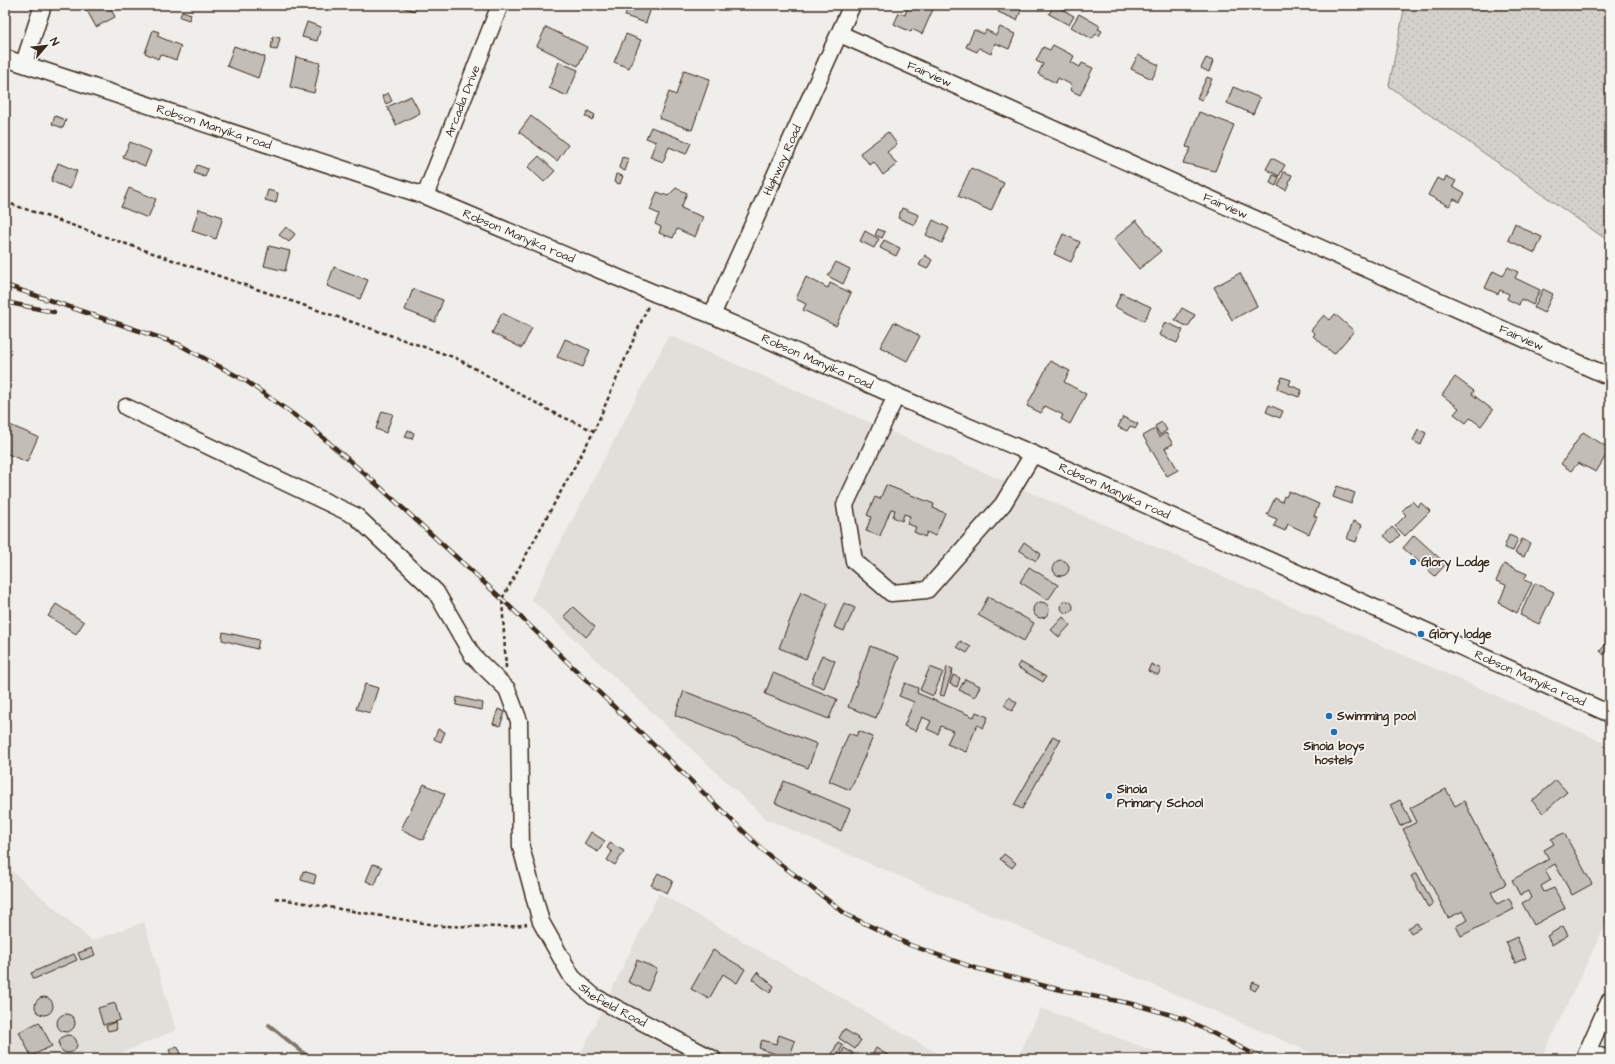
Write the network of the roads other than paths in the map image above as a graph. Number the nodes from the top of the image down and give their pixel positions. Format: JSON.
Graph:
{"nodes":[{"id":1,"x":43,"y":5,"type":"edge"},
{"id":2,"x":500,"y":5,"type":"edge"},
{"id":3,"x":852,"y":5,"type":"edge"},
{"id":4,"x":840,"y":34,"type":"junction"},
{"id":5,"x":5,"y":58,"type":"edge"},
{"id":6,"x":24,"y":64,"type":"junction"},
{"id":7,"x":425,"y":196,"type":"junction"},
{"id":8,"x":712,"y":315,"type":"junction"},
{"id":9,"x":1610,"y":377,"type":"edge"},
{"id":10,"x":896,"y":396,"type":"junction"},
{"id":11,"x":126,"y":407,"type":"dead end"},
{"id":12,"x":1033,"y":454,"type":"junction"},
{"id":13,"x":1610,"y":714,"type":"edge"},
{"id":14,"x":1610,"y":1000,"type":"edge"},
{"id":15,"x":1586,"y":1055,"type":"edge"},
{"id":16,"x":713,"y":1059,"type":"edge"},
{"id":17,"x":1607,"y":1059,"type":"edge"}],
"edges":[{"from":1,"to":6,"type":"street"},
{"from":2,"to":7,"type":"street","name":"Arcadia Drive"},
{"from":3,"to":4,"type":"street","name":"Highway Road"},
{"from":4,"to":8,"type":"street","name":"Highway Road"},
{"from":4,"to":9,"type":"street","name":"Fairview"},
{"from":5,"to":6,"type":"street","name":"Robson Manyika road"},
{"from":6,"to":7,"type":"street","name":"Robson Manyika road"},
{"from":7,"to":8,"type":"street","name":"Robson Manyika road"},
{"from":8,"to":10,"type":"street","name":"Robson Manyika road"},
{"from":10,"to":12,"type":"street","name":"Robson Manyika road"},
{"from":10,"to":12,"type":"street"},
{"from":11,"to":16,"type":"street","name":"Shefield Road"},
{"from":12,"to":13,"type":"street","name":"Robson Manyika road"},
{"from":14,"to":15,"type":"street"},
{"from":15,"to":17,"type":"street"}]}
